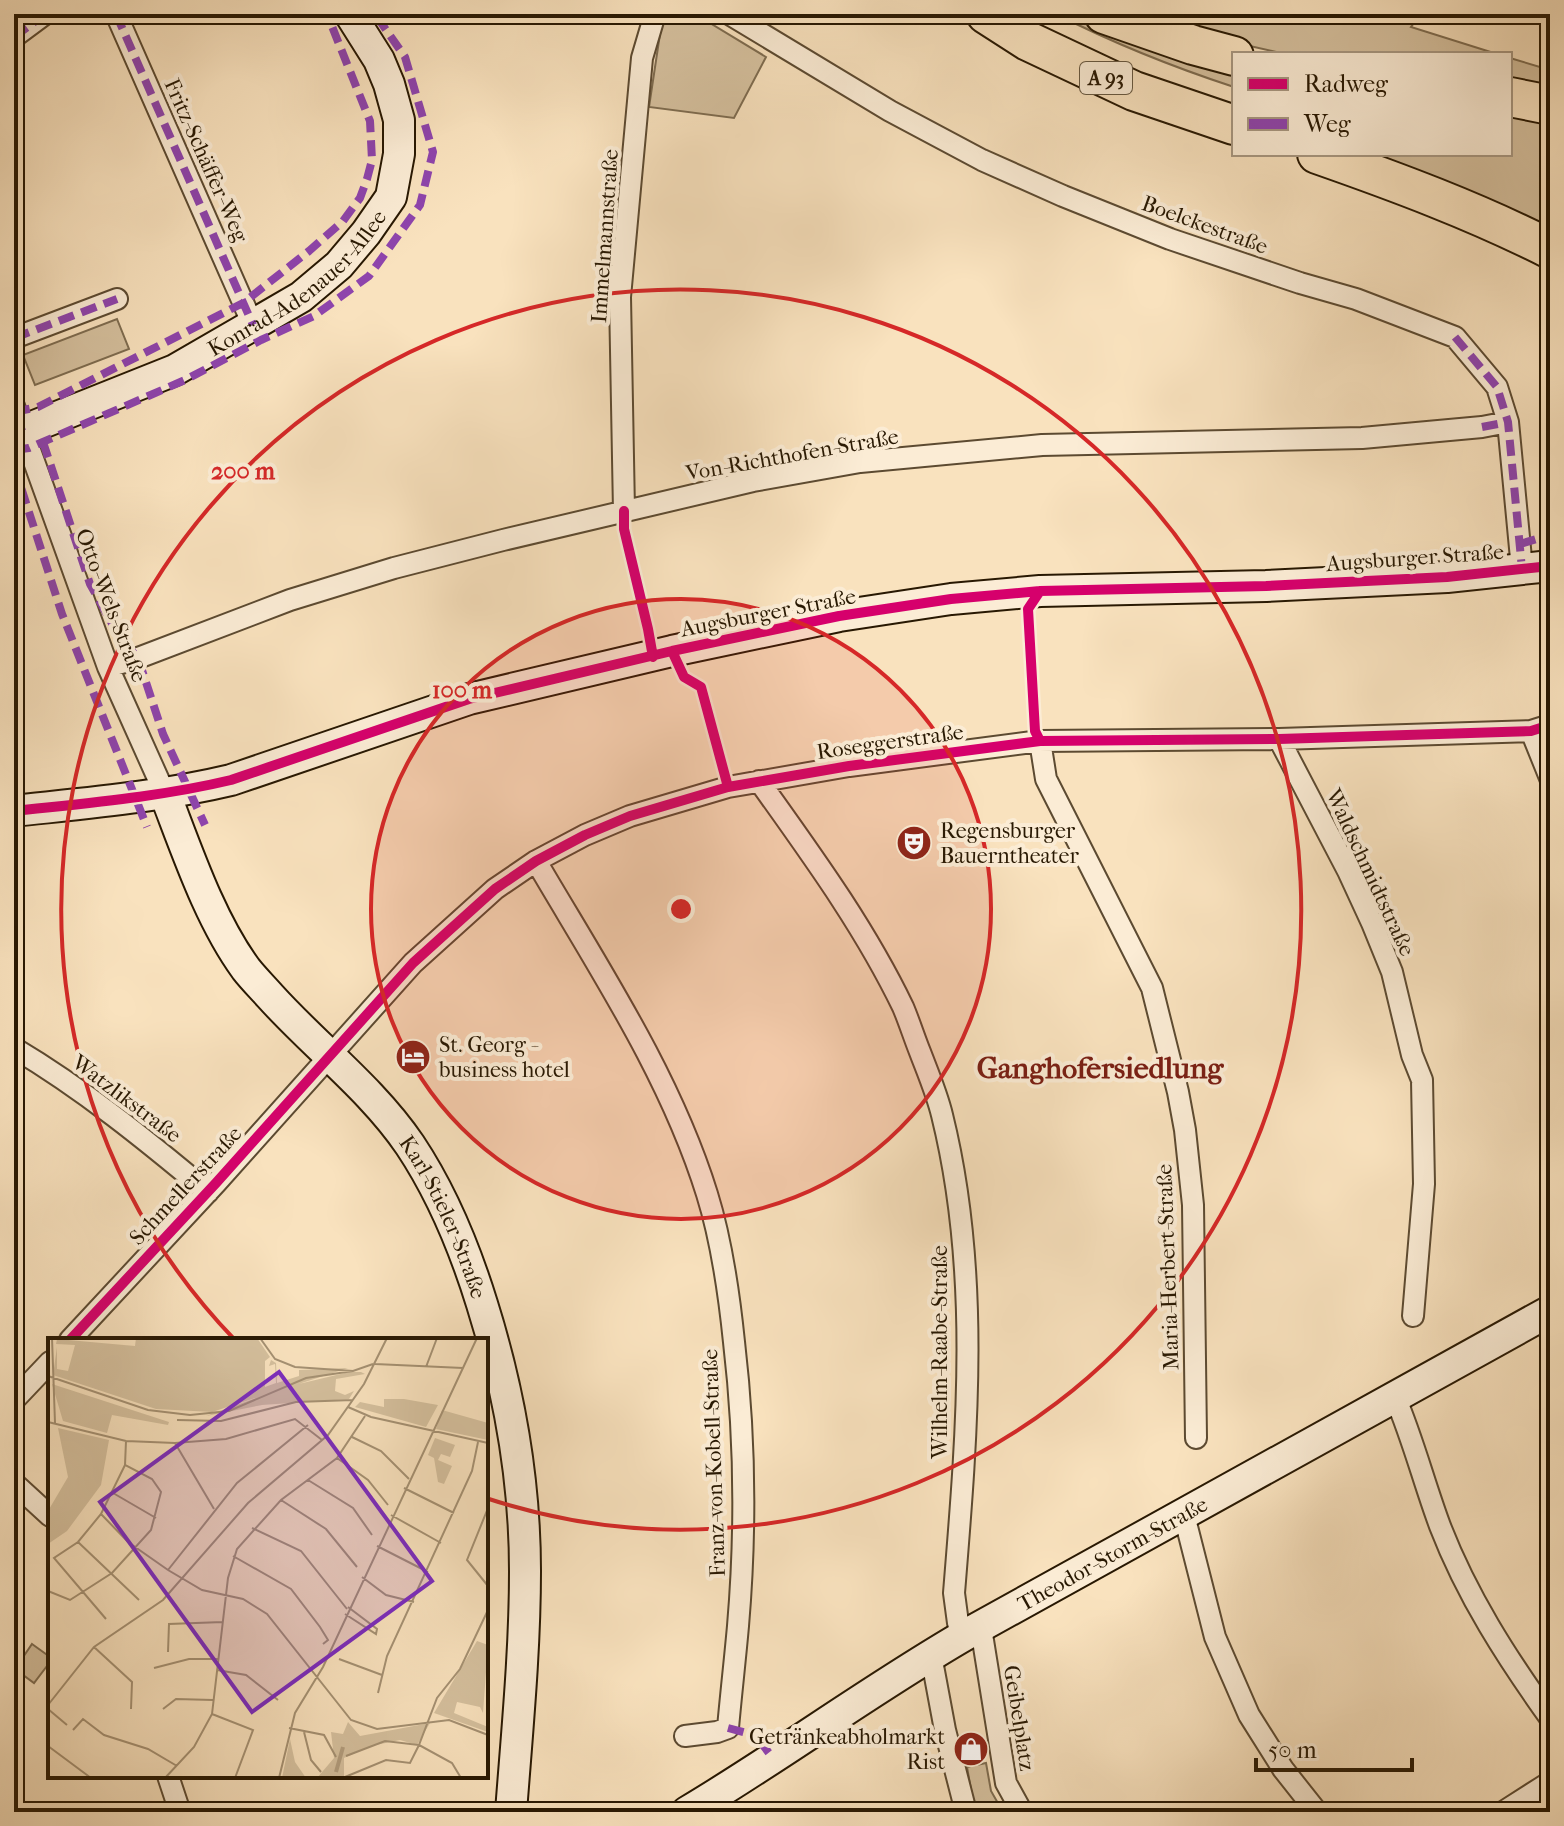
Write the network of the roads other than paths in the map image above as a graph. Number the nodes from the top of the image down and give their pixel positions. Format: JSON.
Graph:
{"nodes":[{"id":1,"x":45,"y":14,"type":"edge"},
{"id":2,"x":116,"y":14,"type":"edge"},
{"id":3,"x":350,"y":14,"type":"edge"},
{"id":4,"x":655,"y":14,"type":"edge"},
{"id":5,"x":729,"y":14,"type":"edge"},
{"id":6,"x":986,"y":14,"type":"edge"},
{"id":7,"x":1104,"y":14,"type":"edge"},
{"id":8,"x":14,"y":37,"type":"edge"},
{"id":9,"x":1232,"y":55,"type":"edge"},
{"id":10,"x":1512,"y":97,"type":"edge"},
{"id":11,"x":1550,"y":105,"type":"edge"},
{"id":12,"x":1232,"y":124,"type":"edge"},
{"id":13,"x":1323,"y":156,"type":"edge"},
{"id":14,"x":1550,"y":249,"type":"edge"},
{"id":15,"x":117,"y":299,"type":"dead end"},
{"id":16,"x":253,"y":325,"type":"junction"},
{"id":17,"x":14,"y":338,"type":"edge"},
{"id":18,"x":1508,"y":422,"type":"junction"},
{"id":19,"x":17,"y":423,"type":"edge"},
{"id":20,"x":624,"y":511,"type":"junction"},
{"id":21,"x":1536,"y":568,"type":"edge"},
{"id":22,"x":108,"y":667,"type":"junction"},
{"id":23,"x":1541,"y":728,"type":"edge"},
{"id":24,"x":1279,"y":739,"type":"junction"},
{"id":25,"x":1040,"y":741,"type":"junction"},
{"id":26,"x":1550,"y":778,"type":"edge"},
{"id":27,"x":759,"y":781,"type":"junction"},
{"id":28,"x":165,"y":794,"type":"junction"},
{"id":29,"x":14,"y":811,"type":"edge"},
{"id":30,"x":536,"y":861,"type":"junction"},
{"id":31,"x":14,"y":1048,"type":"edge"},
{"id":32,"x":329,"y":1056,"type":"junction"},
{"id":33,"x":208,"y":1192,"type":"junction"},
{"id":34,"x":1550,"y":1311,"type":"edge"},
{"id":35,"x":1413,"y":1316,"type":"dead end"},
{"id":36,"x":72,"y":1338,"type":"edge"},
{"id":37,"x":48,"y":1364,"type":"edge"},
{"id":38,"x":18,"y":1390,"type":"edge"},
{"id":39,"x":1395,"y":1397,"type":"junction"},
{"id":40,"x":1196,"y":1438,"type":"dead end"},
{"id":41,"x":14,"y":1483,"type":"edge"},
{"id":42,"x":48,"y":1514,"type":"edge"},
{"id":43,"x":1184,"y":1515,"type":"junction"},
{"id":44,"x":973,"y":1632,"type":"junction"},
{"id":45,"x":931,"y":1655,"type":"junction"},
{"id":46,"x":1550,"y":1718,"type":"edge"},
{"id":47,"x":685,"y":1736,"type":"dead end"},
{"id":48,"x":169,"y":1778,"type":"edge"},
{"id":49,"x":1550,"y":1782,"type":"edge"},
{"id":50,"x":180,"y":1812,"type":"edge"},
{"id":51,"x":511,"y":1812,"type":"edge"},
{"id":52,"x":687,"y":1812,"type":"edge"},
{"id":53,"x":966,"y":1812,"type":"edge"},
{"id":54,"x":1022,"y":1812,"type":"edge"},
{"id":55,"x":1317,"y":1812,"type":"edge"},
{"id":56,"x":1503,"y":1812,"type":"edge"}],
"edges":[{"from":1,"to":8,"type":"street"},
{"from":2,"to":16,"type":"street","name":"Fritz-Schäffer-Weg"},
{"from":3,"to":16,"type":"street","name":"Konrad-Adenauer-Allee"},
{"from":4,"to":20,"type":"street","name":"Immelmannstraße"},
{"from":5,"to":18,"type":"street","name":"Boelckestraße"},
{"from":6,"to":12,"type":"highway","number":"A 93"},
{"from":7,"to":9,"type":"highway"},
{"from":10,"to":11,"type":"highway"},
{"from":13,"to":14,"type":"highway"},
{"from":15,"to":17,"type":"street"},
{"from":16,"to":19,"type":"street","name":"Konrad-Adenauer-Allee"},
{"from":18,"to":20,"type":"street","name":"Von-Richthofen-Straße"},
{"from":18,"to":21,"type":"street","name":"Boelckestraße"},
{"from":19,"to":22,"type":"street","name":"Otto-Wels-Straße"},
{"from":20,"to":22,"type":"street","name":"Von-Richthofen-Straße"},
{"from":21,"to":28,"type":"street","name":"Augsburger Straße"},
{"from":22,"to":28,"type":"street","name":"Otto-Wels-Straße"},
{"from":23,"to":24,"type":"street","name":"Roseggerstraße"},
{"from":23,"to":26,"type":"street"},
{"from":24,"to":25,"type":"street","name":"Roseggerstraße"},
{"from":24,"to":35,"type":"street","name":"Waldschmidtstraße"},
{"from":25,"to":27,"type":"street","name":"Roseggerstraße"},
{"from":25,"to":40,"type":"street","name":"Maria-Herbert-Straße"},
{"from":27,"to":30,"type":"street","name":"Roseggerstraße"},
{"from":27,"to":44,"type":"street","name":"Wilhelm-Raabe-Straße"},
{"from":28,"to":29,"type":"street","name":"Augsburger Straße"},
{"from":28,"to":32,"type":"street","name":"Karl-Stieler-Straße"},
{"from":30,"to":32,"type":"street","name":"Roseggerstraße"},
{"from":30,"to":47,"type":"street","name":"Franz-von-Kobell-Straße"},
{"from":31,"to":33,"type":"street","name":"Watzlikstraße"},
{"from":32,"to":33,"type":"street","name":"Schmellerstraße"},
{"from":32,"to":51,"type":"street","name":"Karl-Stieler-Straße"},
{"from":33,"to":36,"type":"street","name":"Schmellerstraße"},
{"from":34,"to":39,"type":"street","name":"Theodor-Storm-Straße"},
{"from":37,"to":38,"type":"street"},
{"from":39,"to":43,"type":"street","name":"Theodor-Storm-Straße"},
{"from":39,"to":46,"type":"street"},
{"from":41,"to":42,"type":"street"},
{"from":43,"to":44,"type":"street","name":"Theodor-Storm-Straße"},
{"from":43,"to":55,"type":"street"},
{"from":44,"to":45,"type":"street","name":"Theodor-Storm-Straße"},
{"from":44,"to":54,"type":"street","name":"Geibelplatz"},
{"from":45,"to":52,"type":"street","name":"Theodor-Storm-Straße"},
{"from":45,"to":53,"type":"street"},
{"from":48,"to":50,"type":"street"},
{"from":49,"to":56,"type":"street"}]}
